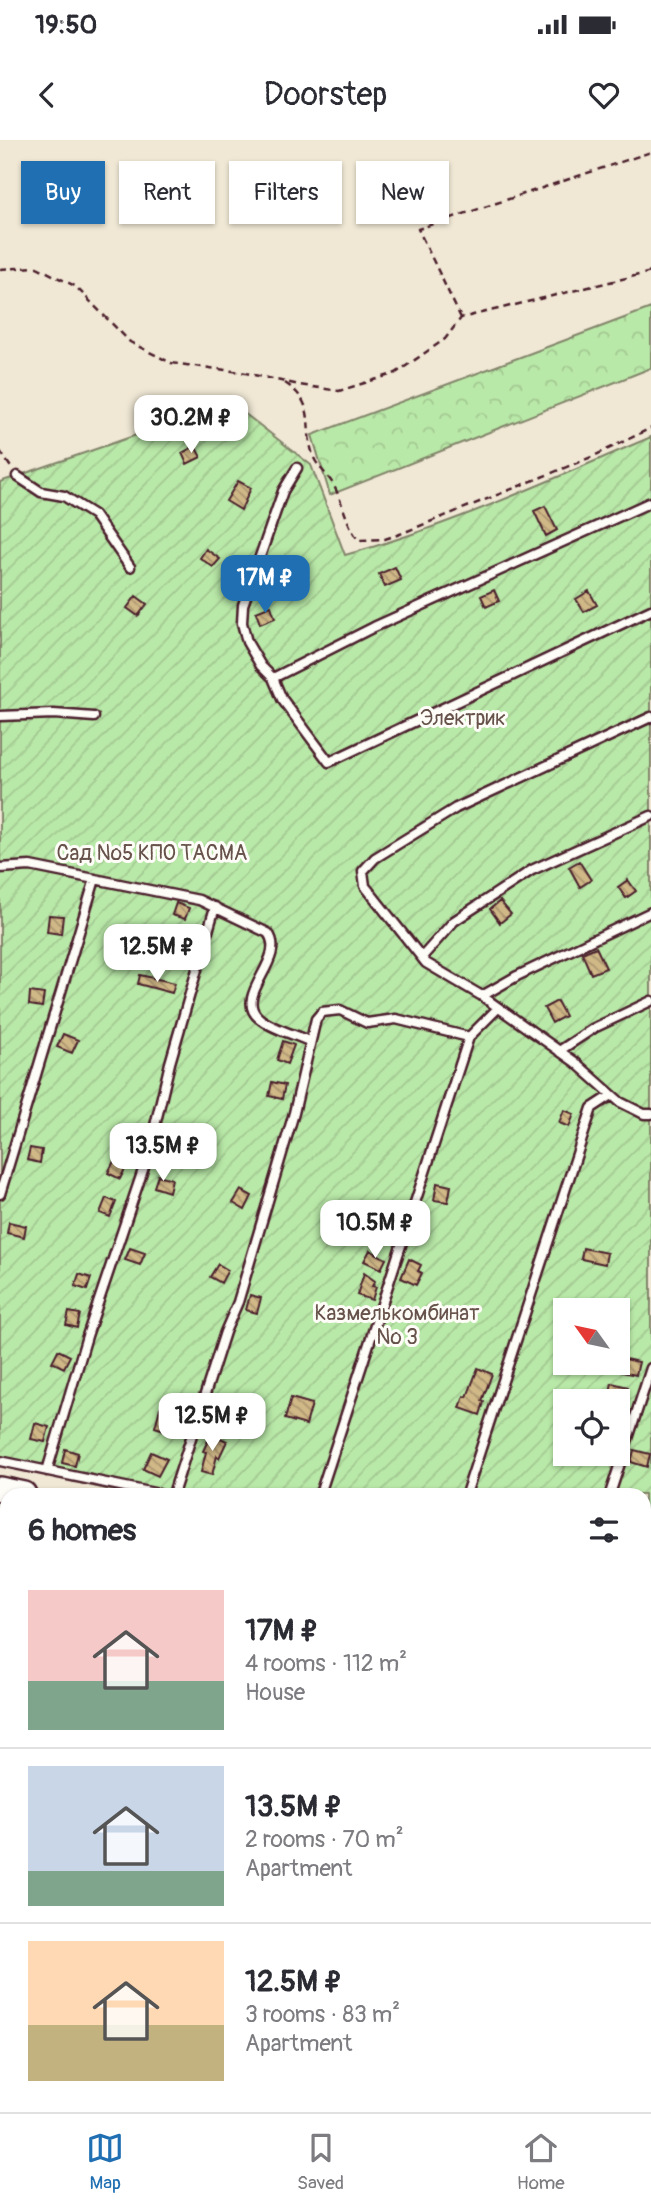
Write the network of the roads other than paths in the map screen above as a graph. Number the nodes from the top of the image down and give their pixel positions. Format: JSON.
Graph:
{"nodes":[{"id":1,"x":297,"y":468,"type":"dead end"},
{"id":2,"x":17,"y":476,"type":"road end"},
{"id":3,"x":651,"y":502,"type":"edge"},
{"id":4,"x":130,"y":566,"type":"dead end"},
{"id":5,"x":651,"y":610,"type":"edge"},
{"id":6,"x":273,"y":678,"type":"junction"},
{"id":7,"x":0,"y":716,"type":"edge"},
{"id":8,"x":94,"y":717,"type":"dead end"},
{"id":9,"x":651,"y":717,"type":"edge"},
{"id":10,"x":651,"y":816,"type":"edge"},
{"id":11,"x":0,"y":868,"type":"edge"},
{"id":12,"x":95,"y":879,"type":"junction"},
{"id":13,"x":215,"y":907,"type":"junction"},
{"id":14,"x":651,"y":912,"type":"edge"},
{"id":15,"x":422,"y":957,"type":"junction"},
{"id":16,"x":482,"y":996,"type":"junction"},
{"id":17,"x":651,"y":1001,"type":"edge"},
{"id":18,"x":496,"y":1009,"type":"junction"},
{"id":19,"x":469,"y":1037,"type":"junction"},
{"id":20,"x":309,"y":1041,"type":"junction"},
{"id":21,"x":559,"y":1051,"type":"junction"},
{"id":22,"x":612,"y":1095,"type":"junction"},
{"id":23,"x":651,"y":1114,"type":"edge"},
{"id":24,"x":0,"y":1194,"type":"edge"},
{"id":25,"x":651,"y":1368,"type":"edge"},
{"id":26,"x":0,"y":1461,"type":"edge"},
{"id":27,"x":47,"y":1471,"type":"junction"},
{"id":28,"x":130,"y":1488,"type":"edge"},
{"id":29,"x":175,"y":1488,"type":"edge"},
{"id":30,"x":322,"y":1488,"type":"edge"},
{"id":31,"x":468,"y":1488,"type":"edge"},
{"id":32,"x":612,"y":1488,"type":"edge"}],
"edges":[{"from":1,"to":6,"type":"lane"},
{"from":2,"to":4,"type":"lane"},
{"from":3,"to":6,"type":"lane"},
{"from":5,"to":6,"type":"lane"},
{"from":7,"to":8,"type":"lane"},
{"from":9,"to":15,"type":"lane"},
{"from":10,"to":15,"type":"lane"},
{"from":11,"to":12,"type":"lane"},
{"from":12,"to":13,"type":"lane"},
{"from":12,"to":24,"type":"lane"},
{"from":13,"to":20,"type":"lane"},
{"from":13,"to":27,"type":"lane"},
{"from":14,"to":16,"type":"lane"},
{"from":15,"to":16,"type":"lane"},
{"from":16,"to":18,"type":"lane"},
{"from":17,"to":21,"type":"lane"},
{"from":18,"to":19,"type":"lane"},
{"from":18,"to":21,"type":"lane"},
{"from":19,"to":20,"type":"lane"},
{"from":19,"to":30,"type":"lane"},
{"from":20,"to":29,"type":"lane"},
{"from":21,"to":22,"type":"lane"},
{"from":22,"to":23,"type":"lane"},
{"from":22,"to":31,"type":"lane"},
{"from":25,"to":32,"type":"lane"},
{"from":26,"to":27,"type":"lane"},
{"from":27,"to":28,"type":"lane"}]}
